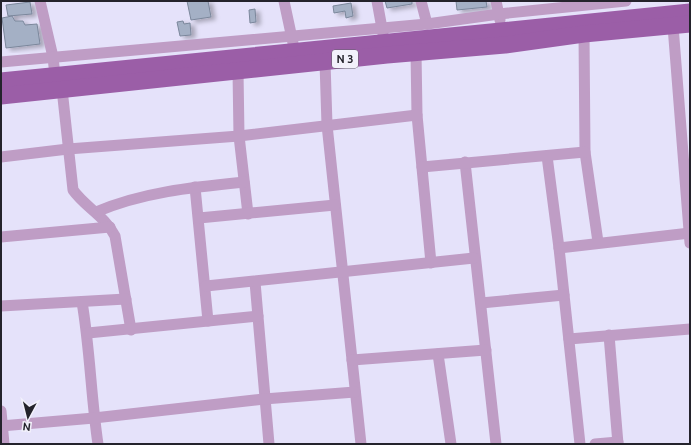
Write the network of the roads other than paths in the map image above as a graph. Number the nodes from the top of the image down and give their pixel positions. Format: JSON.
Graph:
{"nodes":[{"id":1,"x":40,"y":1,"type":"edge"},
{"id":2,"x":284,"y":1,"type":"edge"},
{"id":3,"x":377,"y":1,"type":"edge"},
{"id":4,"x":421,"y":1,"type":"edge"},
{"id":5,"x":496,"y":1,"type":"edge"},
{"id":6,"x":626,"y":1,"type":"edge"},
{"id":7,"x":690,"y":12,"type":"edge"},
{"id":8,"x":587,"y":15,"type":"edge"},
{"id":9,"x":500,"y":22,"type":"junction"},
{"id":10,"x":427,"y":24,"type":"junction"},
{"id":11,"x":690,"y":24,"type":"edge"},
{"id":12,"x":672,"y":26,"type":"junction"},
{"id":13,"x":383,"y":35,"type":"junction"},
{"id":14,"x":293,"y":44,"type":"junction"},
{"id":15,"x":416,"y":52,"type":"junction"},
{"id":16,"x":53,"y":57,"type":"junction"},
{"id":17,"x":1,"y":62,"type":"edge"},
{"id":18,"x":325,"y":62,"type":"junction"},
{"id":19,"x":238,"y":71,"type":"junction"},
{"id":20,"x":1,"y":81,"type":"edge"},
{"id":21,"x":58,"y":82,"type":"junction"},
{"id":22,"x":1,"y":96,"type":"edge"},
{"id":23,"x":417,"y":115,"type":"junction"},
{"id":24,"x":327,"y":125,"type":"junction"},
{"id":25,"x":239,"y":136,"type":"junction"},
{"id":26,"x":68,"y":149,"type":"junction"},
{"id":27,"x":585,"y":152,"type":"junction"},
{"id":28,"x":547,"y":156,"type":"junction"},
{"id":29,"x":1,"y":157,"type":"edge"},
{"id":30,"x":465,"y":162,"type":"junction"},
{"id":31,"x":422,"y":167,"type":"junction"},
{"id":32,"x":244,"y":182,"type":"junction"},
{"id":33,"x":195,"y":187,"type":"junction"},
{"id":34,"x":335,"y":205,"type":"junction"},
{"id":35,"x":96,"y":212,"type":"junction"},
{"id":36,"x":248,"y":214,"type":"junction"},
{"id":37,"x":199,"y":218,"type":"junction"},
{"id":38,"x":110,"y":227,"type":"junction"},
{"id":39,"x":690,"y":236,"type":"edge"},
{"id":40,"x":1,"y":237,"type":"edge"},
{"id":41,"x":598,"y":242,"type":"junction"},
{"id":42,"x":559,"y":248,"type":"junction"},
{"id":43,"x":474,"y":258,"type":"junction"},
{"id":44,"x":431,"y":262,"type":"junction"},
{"id":45,"x":342,"y":272,"type":"junction"},
{"id":46,"x":254,"y":282,"type":"junction"},
{"id":47,"x":206,"y":286,"type":"junction"},
{"id":48,"x":564,"y":295,"type":"junction"},
{"id":49,"x":126,"y":299,"type":"junction"},
{"id":50,"x":82,"y":302,"type":"junction"},
{"id":51,"x":481,"y":303,"type":"junction"},
{"id":52,"x":1,"y":306,"type":"edge"},
{"id":53,"x":258,"y":316,"type":"junction"},
{"id":54,"x":208,"y":321,"type":"junction"},
{"id":55,"x":690,"y":329,"type":"edge"},
{"id":56,"x":131,"y":330,"type":"junction"},
{"id":57,"x":88,"y":333,"type":"junction"},
{"id":58,"x":610,"y":335,"type":"junction"},
{"id":59,"x":568,"y":339,"type":"junction"},
{"id":60,"x":486,"y":350,"type":"junction"},
{"id":61,"x":438,"y":354,"type":"junction"},
{"id":62,"x":352,"y":360,"type":"junction"},
{"id":63,"x":354,"y":392,"type":"junction"},
{"id":64,"x":264,"y":399,"type":"junction"},
{"id":65,"x":1,"y":411,"type":"edge"},
{"id":66,"x":94,"y":418,"type":"junction"},
{"id":67,"x":2,"y":426,"type":"edge"},
{"id":68,"x":618,"y":443,"type":"edge"},
{"id":69,"x":4,"y":444,"type":"edge"},
{"id":70,"x":98,"y":444,"type":"edge"},
{"id":71,"x":269,"y":444,"type":"edge"},
{"id":72,"x":361,"y":444,"type":"edge"},
{"id":73,"x":451,"y":444,"type":"edge"},
{"id":74,"x":496,"y":444,"type":"edge"},
{"id":75,"x":580,"y":444,"type":"edge"},
{"id":76,"x":595,"y":444,"type":"edge"}],
"edges":[{"from":1,"to":16,"type":"street"},
{"from":2,"to":14,"type":"street"},
{"from":3,"to":13,"type":"street"},
{"from":4,"to":10,"type":"street"},
{"from":5,"to":9,"type":"street"},
{"from":6,"to":8,"type":"street"},
{"from":7,"to":8,"type":"main road","number":"N 3"},
{"from":8,"to":9,"type":"main road","number":"N 3"},
{"from":8,"to":12,"type":"main road","number":"N 3"},
{"from":8,"to":15,"type":"main road","number":"N 3"},
{"from":8,"to":27,"type":"street"},
{"from":9,"to":10,"type":"street"},
{"from":9,"to":13,"type":"main road","number":"N 3"},
{"from":10,"to":13,"type":"street"},
{"from":11,"to":12,"type":"main road","number":"N 3"},
{"from":12,"to":39,"type":"street"},
{"from":13,"to":14,"type":"main road","number":"N 3"},
{"from":14,"to":16,"type":"street"},
{"from":14,"to":21,"type":"main road","number":"N 3"},
{"from":15,"to":18,"type":"main road","number":"N 3"},
{"from":15,"to":23,"type":"street"},
{"from":16,"to":17,"type":"street"},
{"from":16,"to":21,"type":"street"},
{"from":18,"to":19,"type":"main road","number":"N 3"},
{"from":18,"to":24,"type":"street"},
{"from":19,"to":21,"type":"main road","number":"N 3"},
{"from":19,"to":25,"type":"street"},
{"from":20,"to":21,"type":"main road","number":"N 3"},
{"from":21,"to":22,"type":"main road","number":"N 3"},
{"from":21,"to":26,"type":"street"},
{"from":23,"to":24,"type":"street"},
{"from":23,"to":31,"type":"street"},
{"from":24,"to":25,"type":"street"},
{"from":24,"to":34,"type":"street"},
{"from":25,"to":26,"type":"street"},
{"from":25,"to":32,"type":"street"},
{"from":26,"to":29,"type":"street"},
{"from":26,"to":35,"type":"street"},
{"from":27,"to":28,"type":"street"},
{"from":27,"to":41,"type":"street"},
{"from":28,"to":30,"type":"street"},
{"from":28,"to":42,"type":"street"},
{"from":30,"to":31,"type":"street"},
{"from":30,"to":43,"type":"street"},
{"from":31,"to":44,"type":"street"},
{"from":32,"to":33,"type":"street"},
{"from":32,"to":36,"type":"street"},
{"from":33,"to":35,"type":"street"},
{"from":33,"to":37,"type":"street"},
{"from":34,"to":36,"type":"street"},
{"from":34,"to":45,"type":"street"},
{"from":35,"to":38,"type":"street"},
{"from":36,"to":37,"type":"street"},
{"from":37,"to":47,"type":"street"},
{"from":38,"to":40,"type":"street"},
{"from":38,"to":49,"type":"street"},
{"from":39,"to":41,"type":"street"},
{"from":41,"to":42,"type":"street"},
{"from":42,"to":48,"type":"street"},
{"from":43,"to":44,"type":"street"},
{"from":43,"to":51,"type":"street"},
{"from":44,"to":45,"type":"street"},
{"from":45,"to":46,"type":"street"},
{"from":45,"to":62,"type":"street"},
{"from":46,"to":47,"type":"street"},
{"from":46,"to":53,"type":"street"},
{"from":47,"to":54,"type":"street"},
{"from":48,"to":51,"type":"street"},
{"from":48,"to":59,"type":"street"},
{"from":49,"to":50,"type":"street"},
{"from":49,"to":56,"type":"street"},
{"from":50,"to":52,"type":"street"},
{"from":50,"to":57,"type":"street"},
{"from":51,"to":60,"type":"street"},
{"from":53,"to":54,"type":"street"},
{"from":53,"to":64,"type":"street"},
{"from":54,"to":56,"type":"street"},
{"from":55,"to":58,"type":"street"},
{"from":56,"to":57,"type":"street"},
{"from":57,"to":66,"type":"street"},
{"from":58,"to":59,"type":"street"},
{"from":58,"to":68,"type":"street"},
{"from":59,"to":75,"type":"street"},
{"from":60,"to":61,"type":"street"},
{"from":60,"to":74,"type":"street"},
{"from":61,"to":62,"type":"street"},
{"from":61,"to":73,"type":"street"},
{"from":62,"to":63,"type":"street"},
{"from":63,"to":64,"type":"street"},
{"from":63,"to":72,"type":"street"},
{"from":64,"to":66,"type":"street"},
{"from":64,"to":71,"type":"street"},
{"from":65,"to":67,"type":"street"},
{"from":66,"to":67,"type":"street"},
{"from":66,"to":70,"type":"street"},
{"from":67,"to":69,"type":"street"},
{"from":68,"to":76,"type":"street"}]}
